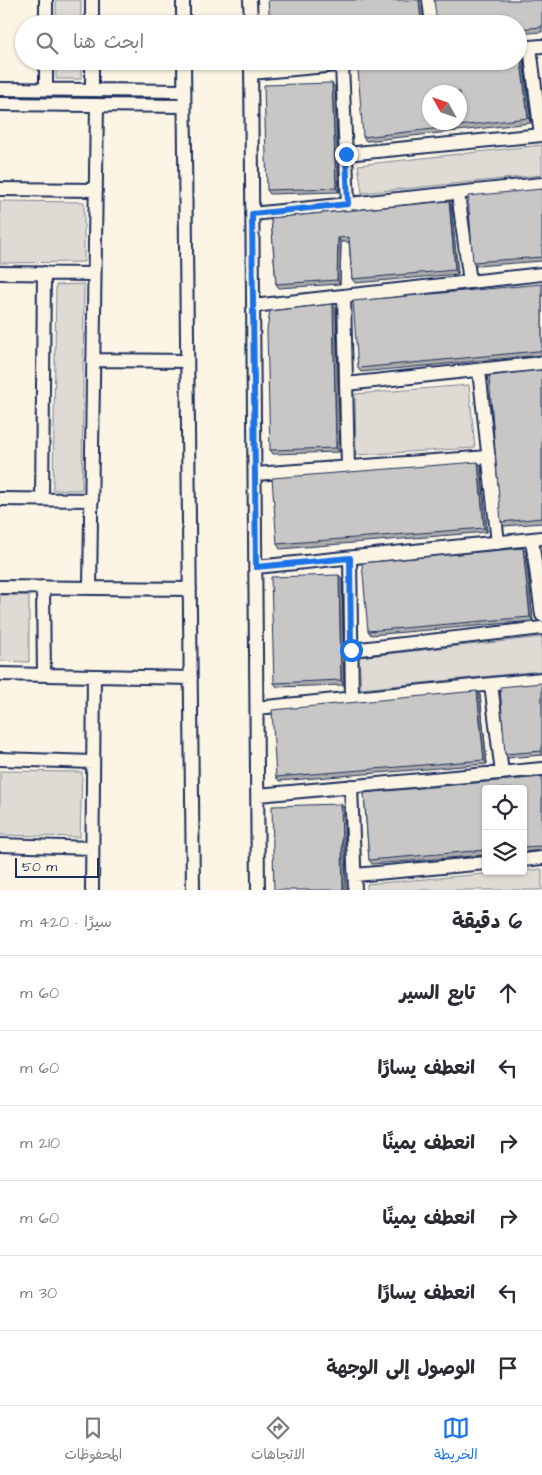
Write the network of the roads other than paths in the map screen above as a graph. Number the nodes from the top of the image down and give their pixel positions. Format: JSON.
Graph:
{"nodes":[{"id":1,"x":46,"y":0,"type":"edge"},
{"id":2,"x":92,"y":0,"type":"edge"},
{"id":3,"x":183,"y":0,"type":"edge"},
{"id":4,"x":250,"y":0,"type":"edge"},
{"id":5,"x":429,"y":0,"type":"edge"},
{"id":6,"x":46,"y":15,"type":"edge"},
{"id":7,"x":92,"y":15,"type":"edge"},
{"id":8,"x":183,"y":15,"type":"edge"},
{"id":9,"x":250,"y":15,"type":"edge"},
{"id":10,"x":431,"y":15,"type":"edge"},
{"id":11,"x":530,"y":47,"type":"edge"},
{"id":12,"x":46,"y":70,"type":"edge"},
{"id":13,"x":92,"y":70,"type":"edge"},
{"id":14,"x":184,"y":70,"type":"edge"},
{"id":15,"x":251,"y":70,"type":"edge"},
{"id":16,"x":342,"y":70,"type":"edge"},
{"id":17,"x":4,"y":89,"type":"edge"},
{"id":18,"x":46,"y":90,"type":"junction"},
{"id":19,"x":92,"y":90,"type":"junction"},
{"id":20,"x":111,"y":90,"type":"junction"},
{"id":21,"x":184,"y":91,"type":"junction"},
{"id":22,"x":4,"y":104,"type":"edge"},
{"id":23,"x":97,"y":105,"type":"junction"},
{"id":24,"x":111,"y":105,"type":"junction"},
{"id":25,"x":184,"y":106,"type":"junction"},
{"id":26,"x":542,"y":135,"type":"edge"},
{"id":27,"x":346,"y":154,"type":"junction"},
{"id":28,"x":542,"y":184,"type":"edge"},
{"id":29,"x":0,"y":189,"type":"edge"},
{"id":30,"x":96,"y":190,"type":"junction"},
{"id":31,"x":458,"y":193,"type":"junction"},
{"id":32,"x":348,"y":204,"type":"junction"},
{"id":33,"x":252,"y":214,"type":"junction"},
{"id":34,"x":0,"y":273,"type":"edge"},
{"id":35,"x":44,"y":273,"type":"junction"},
{"id":36,"x":94,"y":274,"type":"junction"},
{"id":37,"x":542,"y":274,"type":"edge"},
{"id":38,"x":470,"y":282,"type":"junction"},
{"id":39,"x":344,"y":296,"type":"junction"},
{"id":40,"x":253,"y":306,"type":"junction"},
{"id":41,"x":93,"y":360,"type":"junction"},
{"id":42,"x":187,"y":361,"type":"junction"},
{"id":43,"x":542,"y":363,"type":"edge"},
{"id":44,"x":479,"y":370,"type":"junction"},
{"id":45,"x":346,"y":384,"type":"junction"},
{"id":46,"x":489,"y":457,"type":"junction"},
{"id":47,"x":348,"y":467,"type":"junction"},
{"id":48,"x":255,"y":474,"type":"junction"},
{"id":49,"x":0,"y":499,"type":"edge"},
{"id":50,"x":42,"y":499,"type":"junction"},
{"id":51,"x":92,"y":500,"type":"junction"},
{"id":52,"x":537,"y":538,"type":"edge"},
{"id":53,"x":498,"y":542,"type":"junction"},
{"id":54,"x":350,"y":558,"type":"junction"},
{"id":55,"x":256,"y":567,"type":"junction"},
{"id":56,"x":0,"y":587,"type":"edge"},
{"id":57,"x":43,"y":587,"type":"junction"},
{"id":58,"x":90,"y":588,"type":"junction"},
{"id":59,"x":190,"y":589,"type":"junction"},
{"id":60,"x":542,"y":615,"type":"edge"},
{"id":61,"x":542,"y":628,"type":"edge"},
{"id":62,"x":351,"y":650,"type":"junction"},
{"id":63,"x":0,"y":674,"type":"edge"},
{"id":64,"x":44,"y":675,"type":"junction"},
{"id":65,"x":94,"y":676,"type":"junction"},
{"id":66,"x":191,"y":678,"type":"junction"},
{"id":67,"x":542,"y":679,"type":"edge"},
{"id":68,"x":491,"y":684,"type":"junction"},
{"id":69,"x":352,"y":698,"type":"junction"},
{"id":70,"x":257,"y":708,"type":"junction"},
{"id":71,"x":0,"y":759,"type":"edge"},
{"id":72,"x":93,"y":762,"type":"junction"},
{"id":73,"x":542,"y":769,"type":"edge"},
{"id":74,"x":502,"y":773,"type":"junction"},
{"id":75,"x":351,"y":786,"type":"junction"},
{"id":76,"x":258,"y":795,"type":"junction"},
{"id":77,"x":0,"y":845,"type":"edge"},
{"id":78,"x":92,"y":848,"type":"junction"},
{"id":79,"x":542,"y":858,"type":"edge"},
{"id":80,"x":527,"y":860,"type":"edge"},
{"id":81,"x":482,"y":863,"type":"edge"},
{"id":82,"x":355,"y":875,"type":"junction"},
{"id":83,"x":92,"y":890,"type":"edge"},
{"id":84,"x":193,"y":890,"type":"edge"},
{"id":85,"x":258,"y":890,"type":"edge"},
{"id":86,"x":355,"y":890,"type":"edge"}],
"edges":[{"from":1,"to":6,"type":"street"},
{"from":2,"to":7,"type":"street"},
{"from":3,"to":8,"type":"street"},
{"from":4,"to":9,"type":"street"},
{"from":5,"to":10,"type":"street"},
{"from":11,"to":26,"type":"street"},
{"from":12,"to":18,"type":"street"},
{"from":13,"to":19,"type":"street"},
{"from":14,"to":21,"type":"street"},
{"from":15,"to":33,"type":"street"},
{"from":16,"to":27,"type":"street"},
{"from":17,"to":18,"type":"street"},
{"from":17,"to":22,"type":"street"},
{"from":18,"to":19,"type":"street"},
{"from":19,"to":20,"type":"street"},
{"from":20,"to":21,"type":"street"},
{"from":20,"to":24,"type":"street"},
{"from":21,"to":25,"type":"street"},
{"from":22,"to":23,"type":"street"},
{"from":23,"to":24,"type":"street"},
{"from":23,"to":30,"type":"street"},
{"from":24,"to":25,"type":"street"},
{"from":25,"to":42,"type":"street"},
{"from":26,"to":27,"type":"street"},
{"from":27,"to":32,"type":"street"},
{"from":28,"to":31,"type":"street"},
{"from":29,"to":30,"type":"street"},
{"from":30,"to":36,"type":"street"},
{"from":31,"to":32,"type":"street"},
{"from":31,"to":38,"type":"street"},
{"from":32,"to":33,"type":"street"},
{"from":33,"to":40,"type":"street"},
{"from":34,"to":35,"type":"street"},
{"from":35,"to":36,"type":"street"},
{"from":35,"to":50,"type":"street"},
{"from":36,"to":41,"type":"street"},
{"from":37,"to":38,"type":"street"},
{"from":38,"to":39,"type":"street"},
{"from":39,"to":40,"type":"street"},
{"from":39,"to":45,"type":"street"},
{"from":40,"to":48,"type":"street"},
{"from":41,"to":42,"type":"street"},
{"from":41,"to":51,"type":"street"},
{"from":42,"to":59,"type":"street"},
{"from":43,"to":44,"type":"street"},
{"from":44,"to":45,"type":"street"},
{"from":44,"to":46,"type":"street"},
{"from":45,"to":47,"type":"street"},
{"from":46,"to":47,"type":"street"},
{"from":46,"to":53,"type":"street"},
{"from":47,"to":48,"type":"street"},
{"from":48,"to":55,"type":"street"},
{"from":49,"to":50,"type":"street"},
{"from":50,"to":51,"type":"street"},
{"from":51,"to":58,"type":"street"},
{"from":52,"to":53,"type":"street"},
{"from":52,"to":60,"type":"street"},
{"from":53,"to":54,"type":"street"},
{"from":54,"to":55,"type":"street"},
{"from":54,"to":62,"type":"street"},
{"from":55,"to":70,"type":"street"},
{"from":56,"to":57,"type":"street"},
{"from":57,"to":58,"type":"street"},
{"from":57,"to":64,"type":"street"},
{"from":58,"to":59,"type":"street"},
{"from":59,"to":66,"type":"street"},
{"from":61,"to":62,"type":"street"},
{"from":62,"to":69,"type":"street"},
{"from":63,"to":64,"type":"street"},
{"from":64,"to":65,"type":"street"},
{"from":65,"to":66,"type":"street"},
{"from":65,"to":72,"type":"street"},
{"from":66,"to":84,"type":"street"},
{"from":67,"to":68,"type":"street"},
{"from":68,"to":69,"type":"street"},
{"from":68,"to":74,"type":"street"},
{"from":69,"to":70,"type":"street"},
{"from":70,"to":76,"type":"street"},
{"from":71,"to":72,"type":"street"},
{"from":72,"to":78,"type":"street"},
{"from":73,"to":74,"type":"street"},
{"from":74,"to":75,"type":"street"},
{"from":75,"to":76,"type":"street"},
{"from":75,"to":82,"type":"street"},
{"from":76,"to":85,"type":"street"},
{"from":77,"to":78,"type":"street"},
{"from":78,"to":83,"type":"street"},
{"from":79,"to":80,"type":"street"},
{"from":81,"to":82,"type":"street"},
{"from":82,"to":86,"type":"street"}]}
